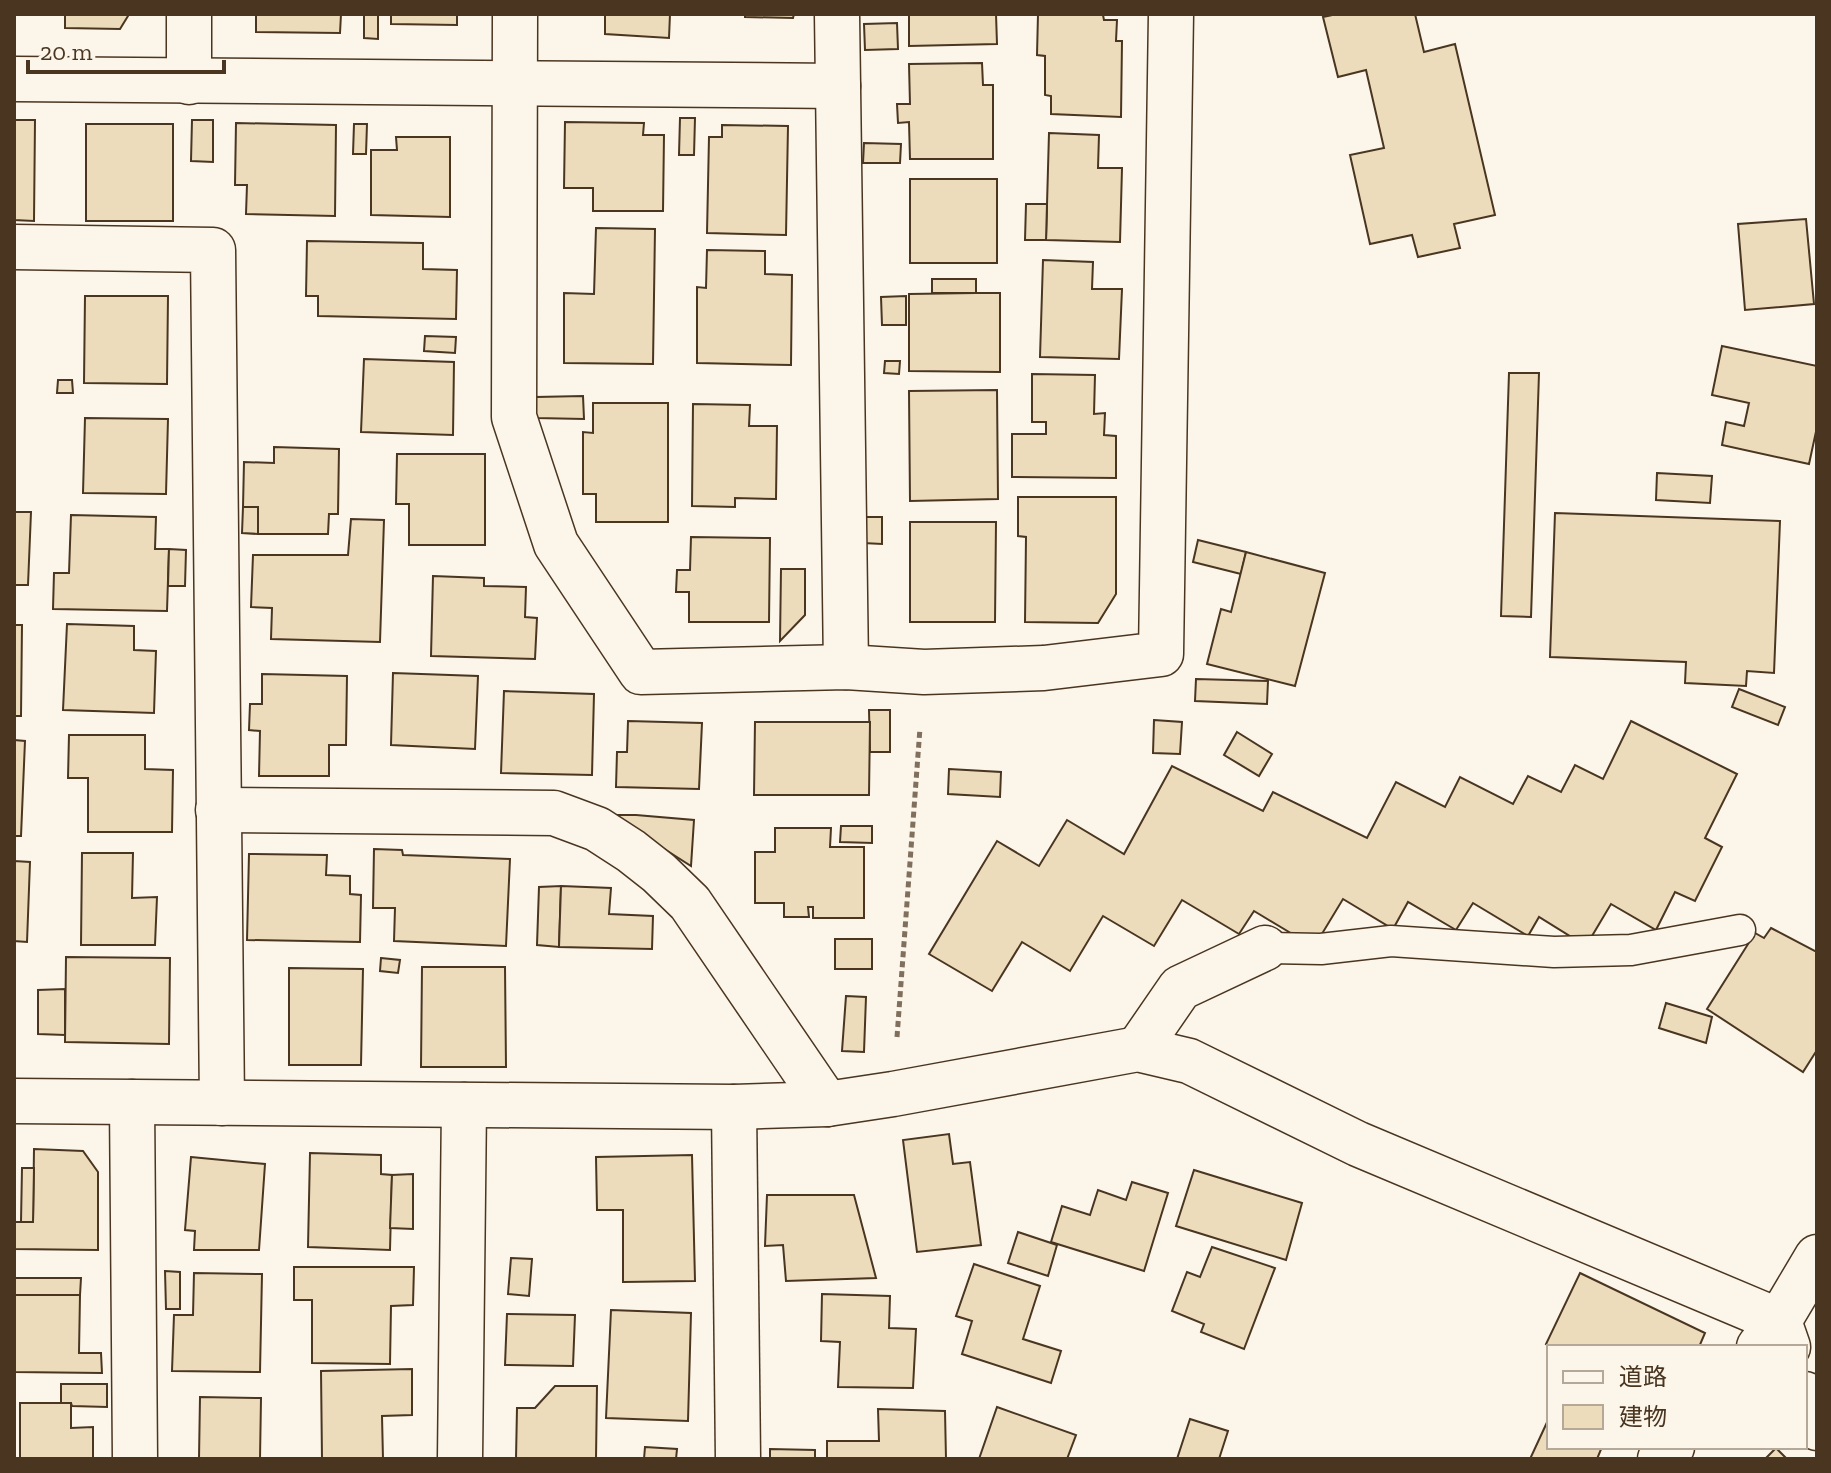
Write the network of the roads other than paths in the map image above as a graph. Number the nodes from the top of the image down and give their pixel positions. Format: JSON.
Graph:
{"nodes":[{"id":1,"x":189,"y":14,"type":"edge"},
{"id":2,"x":515,"y":14,"type":"edge"},
{"id":3,"x":837,"y":14,"type":"edge"},
{"id":4,"x":1171,"y":14,"type":"edge"},
{"id":5,"x":14,"y":79,"type":"edge"},
{"id":6,"x":189,"y":82,"type":"junction"},
{"id":7,"x":514,"y":84,"type":"junction"},
{"id":8,"x":838,"y":86,"type":"junction"},
{"id":9,"x":14,"y":247,"type":"edge"},
{"id":10,"x":846,"y":667,"type":"junction"},
{"id":11,"x":218,"y":810,"type":"junction"},
{"id":12,"x":1740,"y":930,"type":"dead end"},
{"id":13,"x":1265,"y":948,"type":"joint"},
{"id":14,"x":1138,"y":1049,"type":"junction"},
{"id":15,"x":14,"y":1101,"type":"edge"},
{"id":16,"x":132,"y":1102,"type":"junction"},
{"id":17,"x":222,"y":1103,"type":"junction"},
{"id":18,"x":827,"y":1104,"type":"junction"},
{"id":19,"x":464,"y":1105,"type":"junction"},
{"id":20,"x":734,"y":1107,"type":"junction"},
{"id":21,"x":1817,"y":1257,"type":"edge"},
{"id":22,"x":1776,"y":1338,"type":"edge"},
{"id":23,"x":1807,"y":1400,"type":"edge"},
{"id":24,"x":1817,"y":1428,"type":"edge"},
{"id":25,"x":135,"y":1459,"type":"edge"},
{"id":26,"x":460,"y":1459,"type":"edge"},
{"id":27,"x":738,"y":1459,"type":"edge"}],
"edges":[{"from":1,"to":6,"type":"street"},
{"from":2,"to":7,"type":"street"},
{"from":3,"to":8,"type":"street"},
{"from":4,"to":10,"type":"street"},
{"from":5,"to":6,"type":"street"},
{"from":6,"to":7,"type":"street"},
{"from":7,"to":8,"type":"street"},
{"from":7,"to":10,"type":"street"},
{"from":8,"to":10,"type":"street"},
{"from":9,"to":11,"type":"street"},
{"from":11,"to":17,"type":"street"},
{"from":11,"to":18,"type":"street"},
{"from":12,"to":13,"type":"lane"},
{"from":13,"to":14,"type":"street"},
{"from":14,"to":18,"type":"street"},
{"from":14,"to":22,"type":"street"},
{"from":15,"to":16,"type":"street"},
{"from":16,"to":17,"type":"street"},
{"from":16,"to":25,"type":"street"},
{"from":17,"to":19,"type":"street"},
{"from":18,"to":20,"type":"street"},
{"from":19,"to":20,"type":"street"},
{"from":19,"to":26,"type":"street"},
{"from":20,"to":27,"type":"street"},
{"from":21,"to":22,"type":"street"},
{"from":23,"to":24,"type":"street"}]}
